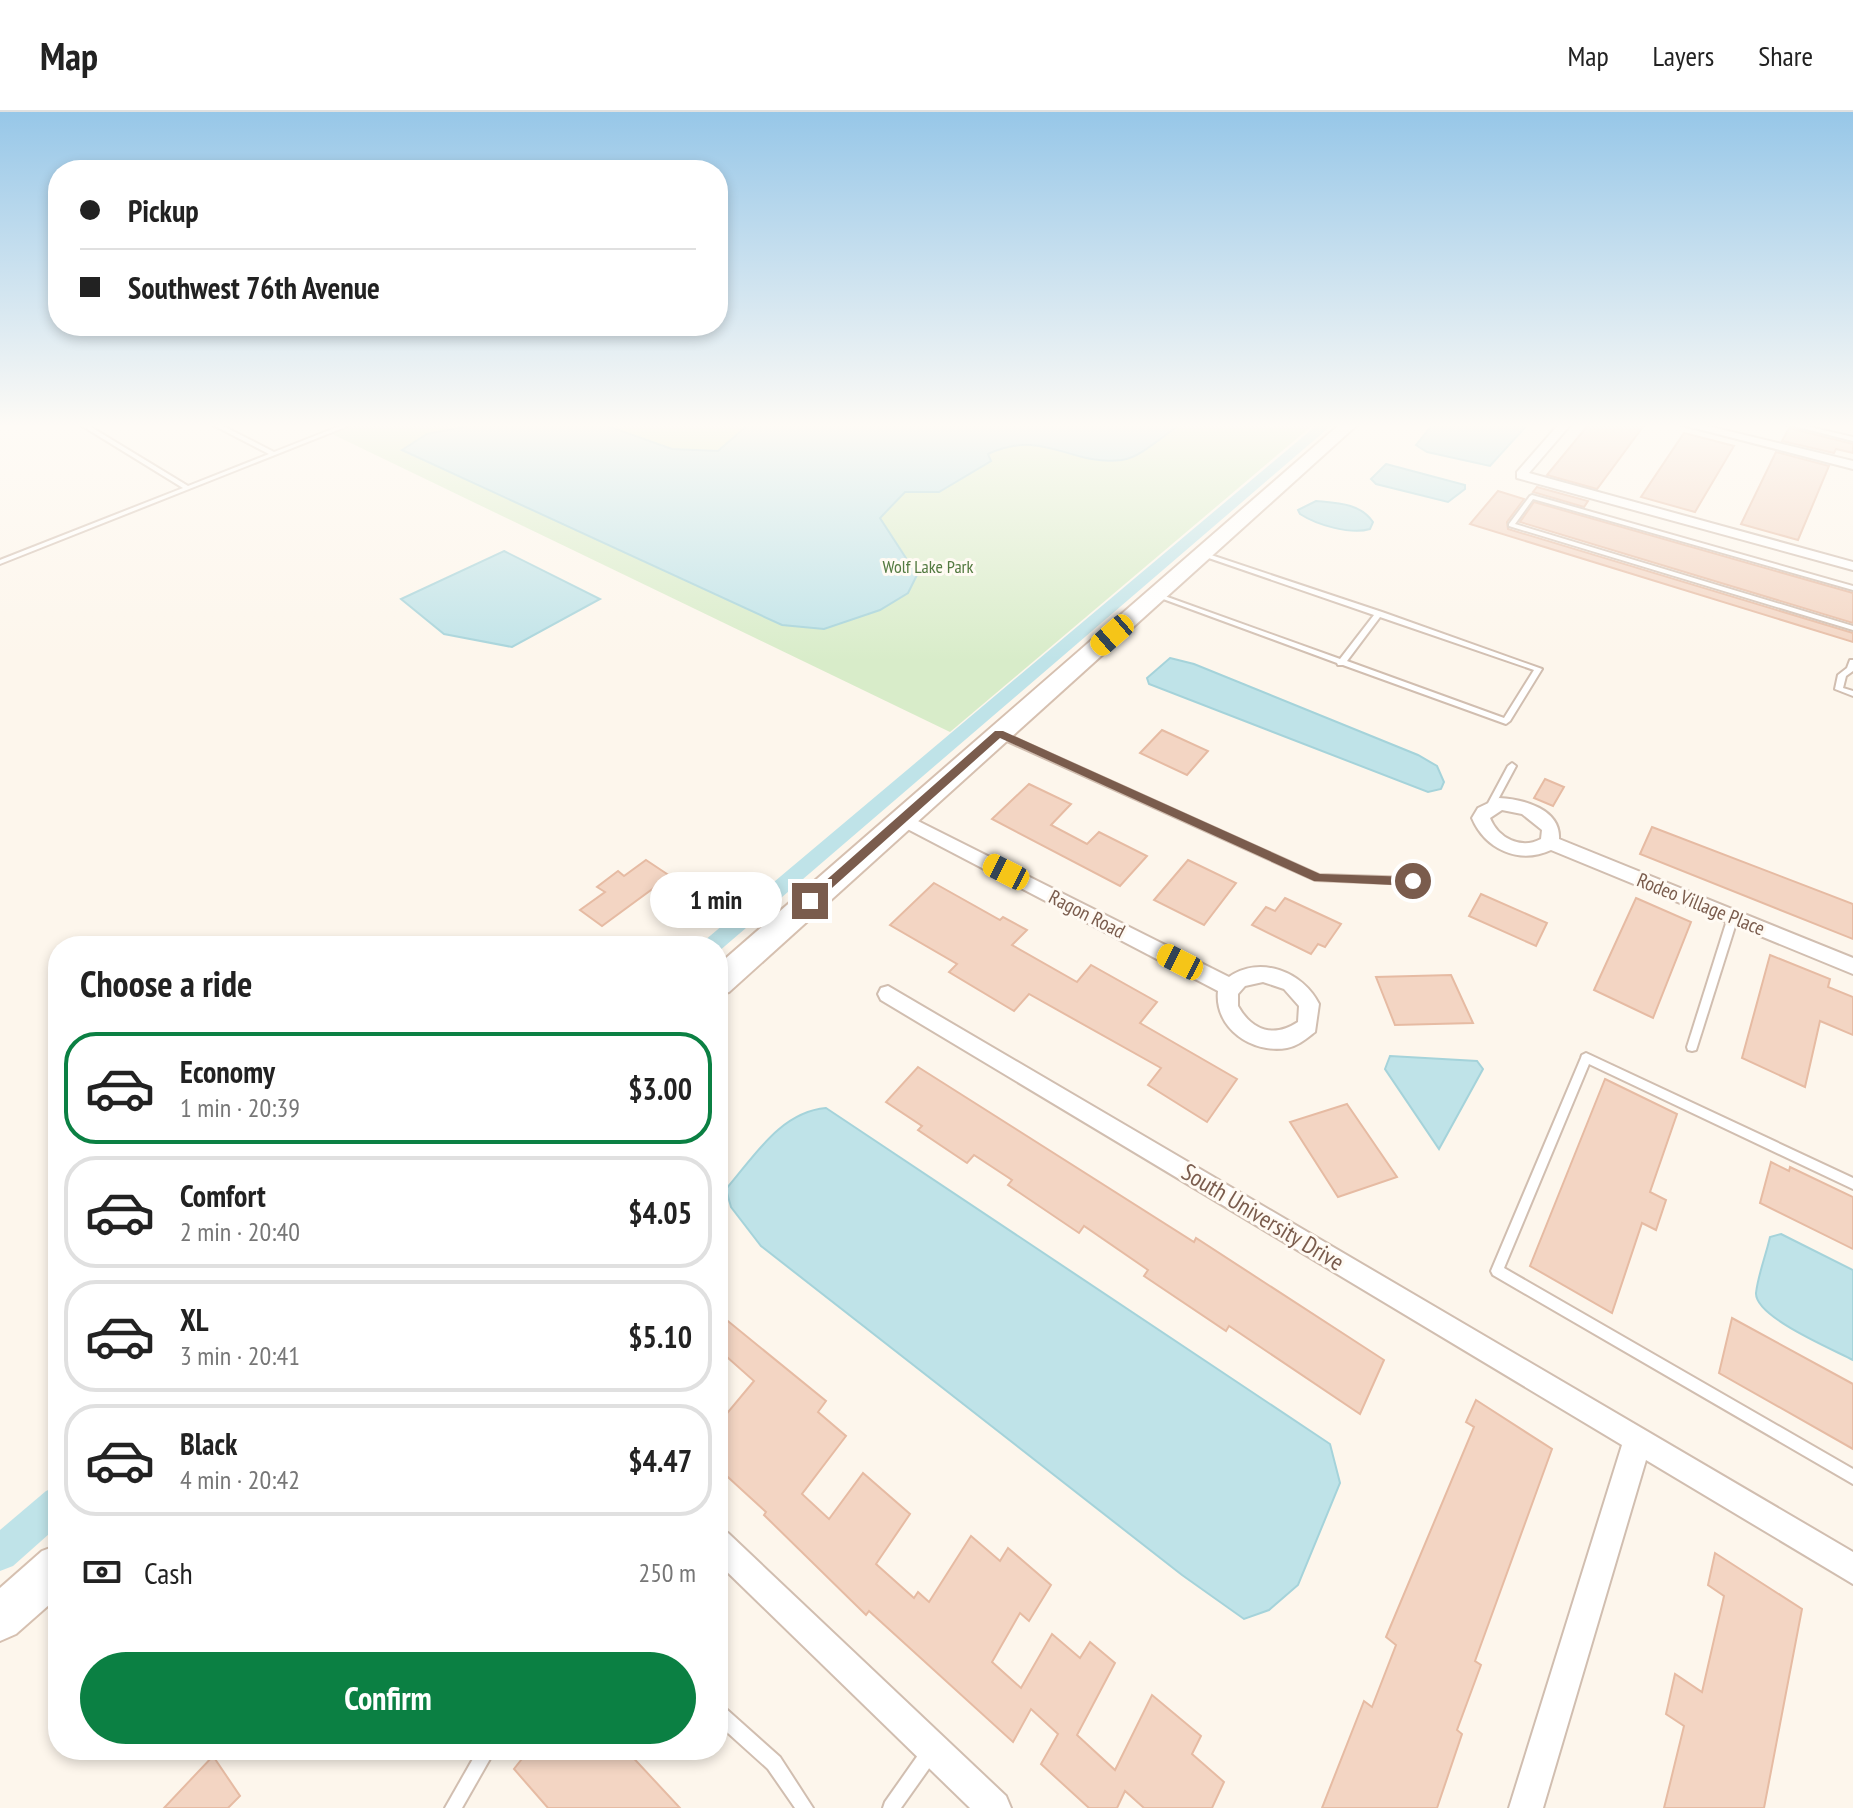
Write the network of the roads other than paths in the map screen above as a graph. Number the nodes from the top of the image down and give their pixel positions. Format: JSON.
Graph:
{"nodes":[{"id":1,"x":150,"y":503,"type":"edge"},
{"id":2,"x":1260,"y":503,"type":"edge"},
{"id":3,"x":1527,"y":503,"type":"edge"},
{"id":4,"x":1554,"y":503,"type":"edge"},
{"id":5,"x":1624,"y":503,"type":"edge"},
{"id":6,"x":1202,"y":554,"type":"junction"},
{"id":7,"x":0,"y":562,"type":"edge"},
{"id":8,"x":1853,"y":566,"type":"edge"},
{"id":9,"x":1853,"y":588,"type":"edge"},
{"id":10,"x":1157,"y":595,"type":"junction"},
{"id":11,"x":1379,"y":614,"type":"junction"},
{"id":12,"x":1853,"y":628,"type":"edge"},
{"id":13,"x":1853,"y":662,"type":"edge"},
{"id":14,"x":1341,"y":663,"type":"junction"},
{"id":15,"x":1853,"y":694,"type":"edge"},
{"id":16,"x":999,"y":734,"type":"junction"},
{"id":17,"x":1512,"y":766,"type":"dead end"},
{"id":18,"x":1490,"y":807,"type":"junction"},
{"id":19,"x":902,"y":819,"type":"junction"},
{"id":20,"x":1550,"y":842,"type":"junction"},
{"id":21,"x":1413,"y":881,"type":"dead end"},
{"id":22,"x":1733,"y":917,"type":"junction"},
{"id":23,"x":1853,"y":966,"type":"edge"},
{"id":24,"x":728,"y":974,"type":"edge"},
{"id":25,"x":1229,"y":987,"type":"dead end"},
{"id":26,"x":888,"y":994,"type":"dead end"},
{"id":27,"x":1692,"y":1047,"type":"dead end"},
{"id":28,"x":1853,"y":1184,"type":"edge"},
{"id":29,"x":1638,"y":1439,"type":"junction"},
{"id":30,"x":1853,"y":1477,"type":"edge"},
{"id":31,"x":728,"y":1553,"type":"edge"},
{"id":32,"x":1853,"y":1569,"type":"edge"},
{"id":33,"x":48,"y":1576,"type":"edge"},
{"id":34,"x":0,"y":1618,"type":"edge"},
{"id":35,"x":728,"y":1722,"type":"edge"},
{"id":36,"x":933,"y":1748,"type":"junction"},
{"id":37,"x":481,"y":1760,"type":"edge"},
{"id":38,"x":453,"y":1808,"type":"edge"},
{"id":39,"x":805,"y":1808,"type":"edge"},
{"id":40,"x":891,"y":1808,"type":"edge"},
{"id":41,"x":994,"y":1808,"type":"edge"},
{"id":42,"x":1526,"y":1808,"type":"edge"}],
"edges":[{"from":1,"to":7,"type":"lane"},
{"from":2,"to":6,"type":"street"},
{"from":3,"to":12,"type":"lane"},
{"from":4,"to":9,"type":"lane"},
{"from":5,"to":8,"type":"street"},
{"from":6,"to":10,"type":"street"},
{"from":6,"to":11,"type":"lane"},
{"from":10,"to":14,"type":"lane"},
{"from":10,"to":16,"type":"street"},
{"from":11,"to":14,"type":"lane"},
{"from":11,"to":14,"type":"lane"},
{"from":13,"to":15,"type":"lane"},
{"from":16,"to":19,"type":"street"},
{"from":16,"to":21,"type":"lane"},
{"from":17,"to":18,"type":"lane"},
{"from":18,"to":20,"type":"street"},
{"from":18,"to":20,"type":"street","name":"Rodeo Village Place"},
{"from":19,"to":24,"type":"street"},
{"from":19,"to":25,"type":"street","name":"Ragon Road"},
{"from":20,"to":22,"type":"street","name":"Rodeo Village Place"},
{"from":22,"to":23,"type":"street","name":"Rodeo Village Place"},
{"from":22,"to":27,"type":"lane"},
{"from":26,"to":29,"type":"street","name":"South University Drive"},
{"from":28,"to":30,"type":"lane"},
{"from":29,"to":32,"type":"street","name":"South University Drive"},
{"from":29,"to":42,"type":"street"},
{"from":31,"to":36,"type":"street"},
{"from":33,"to":34,"type":"street"},
{"from":35,"to":39,"type":"lane"},
{"from":36,"to":40,"type":"lane"},
{"from":36,"to":41,"type":"street"},
{"from":37,"to":38,"type":"lane"}]}
